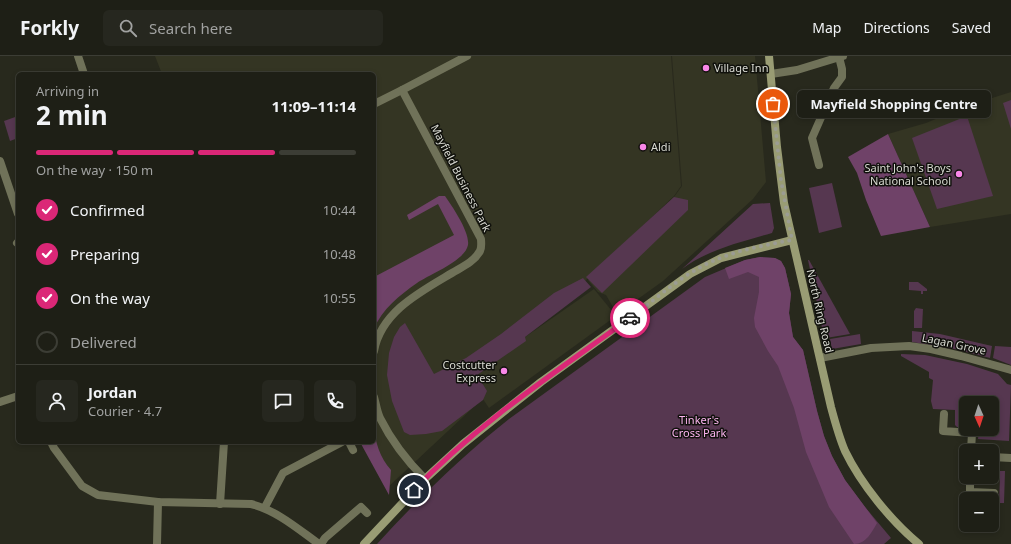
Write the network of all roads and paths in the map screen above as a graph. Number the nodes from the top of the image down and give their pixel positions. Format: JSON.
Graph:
{"nodes":[{"id":1,"x":78,"y":56,"type":"edge"},
{"id":2,"x":467,"y":56,"type":"edge"},
{"id":3,"x":769,"y":56,"type":"edge"},
{"id":4,"x":841,"y":57,"type":"edge"},
{"id":5,"x":83,"y":72,"type":"edge"},
{"id":6,"x":771,"y":74,"type":"junction"},
{"id":7,"x":402,"y":90,"type":"junction"},
{"id":8,"x":376,"y":103,"type":"edge"},
{"id":9,"x":0,"y":161,"type":"edge"},
{"id":10,"x":819,"y":166,"type":"dead end"},
{"id":11,"x":16,"y":208,"type":"edge"},
{"id":12,"x":792,"y":240,"type":"junction"},
{"id":13,"x":376,"y":342,"type":"edge"},
{"id":14,"x":820,"y":358,"type":"junction"},
{"id":15,"x":1011,"y":370,"type":"edge"},
{"id":16,"x":16,"y":397,"type":"edge"},
{"id":17,"x":0,"y":402,"type":"edge"},
{"id":18,"x":376,"y":404,"type":"edge"},
{"id":19,"x":944,"y":414,"type":"dead end"},
{"id":20,"x":52,"y":444,"type":"edge"},
{"id":21,"x":224,"y":444,"type":"edge"},
{"id":22,"x":338,"y":444,"type":"edge"},
{"id":23,"x":350,"y":444,"type":"edge"},
{"id":24,"x":971,"y":444,"type":"edge"},
{"id":25,"x":353,"y":450,"type":"dead end"},
{"id":26,"x":999,"y":457,"type":"edge"},
{"id":27,"x":1011,"y":458,"type":"edge"},
{"id":28,"x":425,"y":478,"type":"junction"},
{"id":29,"x":158,"y":502,"type":"junction"},
{"id":30,"x":220,"y":504,"type":"junction"},
{"id":31,"x":264,"y":507,"type":"junction"},
{"id":32,"x":367,"y":513,"type":"dead end"},
{"id":33,"x":157,"y":544,"type":"edge"},
{"id":34,"x":320,"y":544,"type":"edge"},
{"id":35,"x":364,"y":544,"type":"edge"},
{"id":36,"x":919,"y":544,"type":"edge"}],
"edges":[{"from":1,"to":5,"type":"street"},
{"from":2,"to":7,"type":"street"},
{"from":3,"to":6,"type":"main road","name":"North Ring Road"},
{"from":4,"to":6,"type":"street"},
{"from":4,"to":10,"type":"street"},
{"from":6,"to":12,"type":"main road","name":"North Ring Road"},
{"from":7,"to":8,"type":"street"},
{"from":7,"to":13,"type":"street","name":"Mayfield Business Park"},
{"from":9,"to":11,"type":"street"},
{"from":12,"to":14,"type":"main road","name":"North Ring Road"},
{"from":12,"to":28,"type":"main road"},
{"from":14,"to":15,"type":"street","name":"Lagan Grove"},
{"from":14,"to":36,"type":"main road","name":"North Ring Road"},
{"from":16,"to":17,"type":"street"},
{"from":18,"to":28,"type":"street"},
{"from":19,"to":24,"type":"street"},
{"from":20,"to":29,"type":"street"},
{"from":21,"to":30,"type":"street"},
{"from":22,"to":31,"type":"street"},
{"from":23,"to":25,"type":"street"},
{"from":26,"to":27,"type":"street"},
{"from":28,"to":35,"type":"main road"},
{"from":29,"to":30,"type":"street"},
{"from":29,"to":33,"type":"street"},
{"from":30,"to":31,"type":"street"},
{"from":31,"to":34,"type":"street"},
{"from":32,"to":34,"type":"street"}]}
